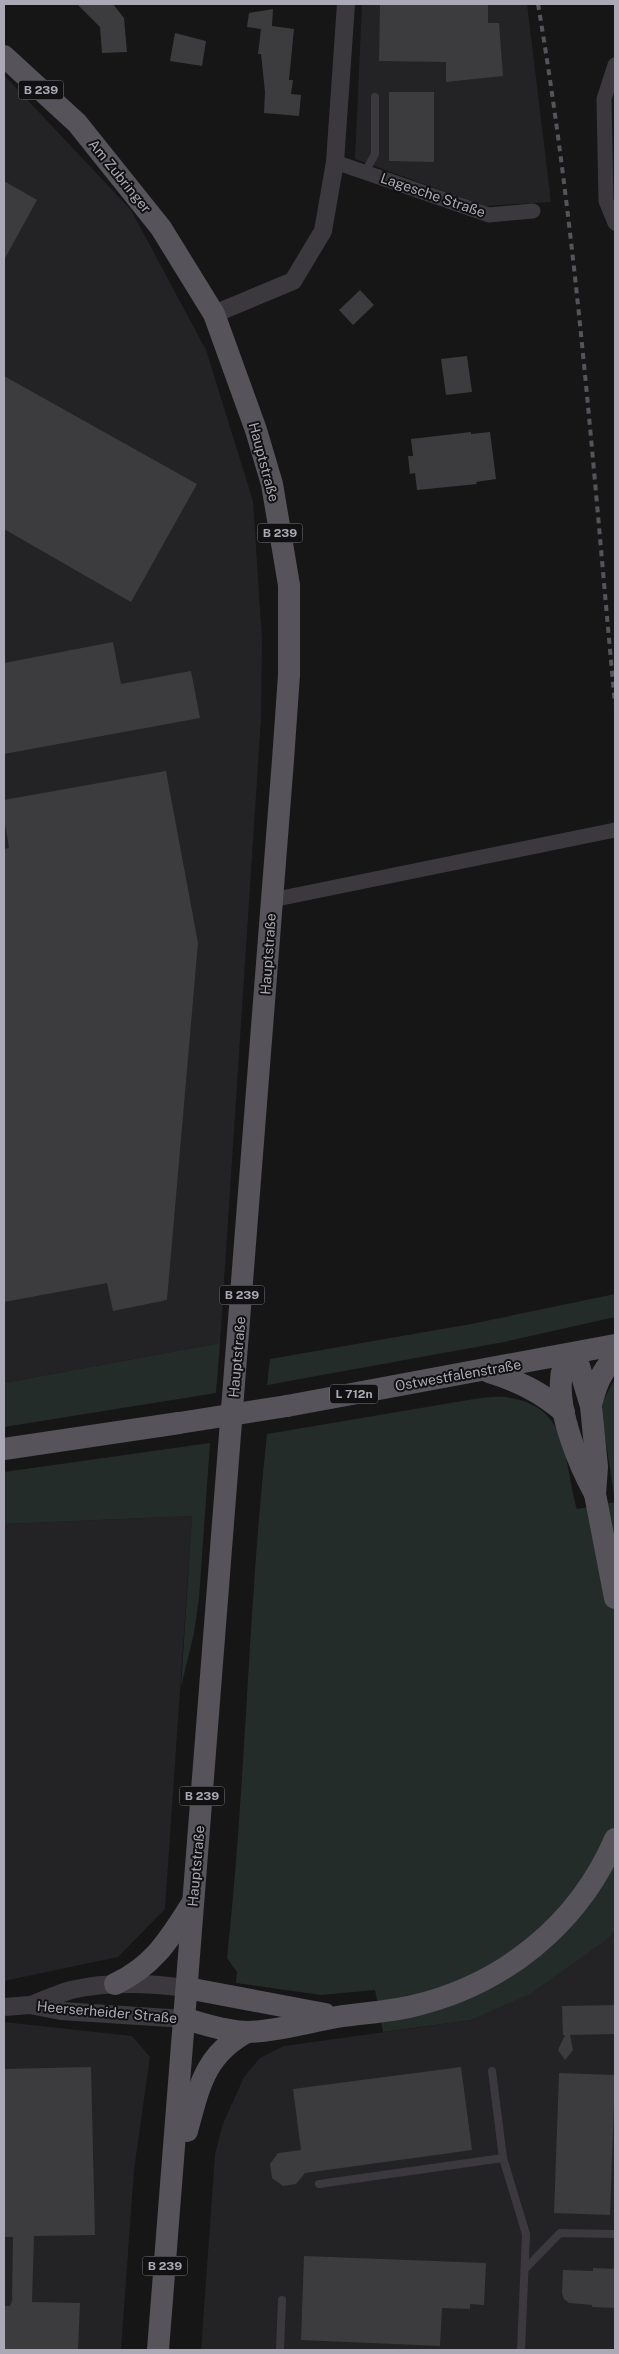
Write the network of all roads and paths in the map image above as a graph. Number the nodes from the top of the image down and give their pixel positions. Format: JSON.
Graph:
{"nodes":[{"id":1,"x":346,"y":4,"type":"edge"},
{"id":2,"x":4,"y":56,"type":"edge"},
{"id":3,"x":615,"y":65,"type":"edge"},
{"id":4,"x":375,"y":97,"type":"dead end"},
{"id":5,"x":335,"y":162,"type":"junction"},
{"id":6,"x":365,"y":172,"type":"junction"},
{"id":7,"x":533,"y":211,"type":"dead end"},
{"id":8,"x":615,"y":223,"type":"edge"},
{"id":9,"x":214,"y":314,"type":"junction"},
{"id":10,"x":615,"y":830,"type":"edge"},
{"id":11,"x":272,"y":900,"type":"junction"},
{"id":12,"x":615,"y":1345,"type":"edge"},
{"id":13,"x":570,"y":1355,"type":"junction"},
{"id":14,"x":615,"y":1357,"type":"edge"},
{"id":15,"x":486,"y":1370,"type":"junction"},
{"id":16,"x":591,"y":1406,"type":"junction"},
{"id":17,"x":564,"y":1412,"type":"junction"},
{"id":18,"x":4,"y":1449,"type":"edge"},
{"id":19,"x":595,"y":1494,"type":"junction"},
{"id":20,"x":615,"y":1598,"type":"edge"},
{"id":21,"x":615,"y":1839,"type":"edge"},
{"id":22,"x":193,"y":1902,"type":"junction"},
{"id":23,"x":115,"y":1984,"type":"junction"},
{"id":24,"x":187,"y":1988,"type":"junction"},
{"id":25,"x":30,"y":2005,"type":"junction"},
{"id":26,"x":4,"y":2007,"type":"edge"},
{"id":27,"x":338,"y":2016,"type":"junction"},
{"id":28,"x":185,"y":2019,"type":"junction"},
{"id":29,"x":247,"y":2032,"type":"junction"},
{"id":30,"x":492,"y":2071,"type":"dead end"},
{"id":31,"x":503,"y":2158,"type":"junction"},
{"id":32,"x":172,"y":2183,"type":"junction"},
{"id":33,"x":319,"y":2184,"type":"dead end"},
{"id":34,"x":615,"y":2234,"type":"edge"},
{"id":35,"x":526,"y":2268,"type":"junction"},
{"id":36,"x":282,"y":2300,"type":"dead end"},
{"id":37,"x":158,"y":2350,"type":"edge"},
{"id":38,"x":280,"y":2350,"type":"edge"},
{"id":39,"x":521,"y":2350,"type":"edge"}],
"edges":[{"from":1,"to":5,"type":"street"},
{"from":2,"to":9,"type":"main road","name":"Am Zubringer","number":"B 239"},
{"from":3,"to":8,"type":"street"},
{"from":4,"to":6,"type":"lane"},
{"from":5,"to":6,"type":"street","name":"Lagesche Straße"},
{"from":5,"to":9,"type":"street"},
{"from":6,"to":7,"type":"street","name":"Lagesche Straße"},
{"from":9,"to":11,"type":"main road","name":"Hauptstraße","number":"B 239"},
{"from":10,"to":11,"type":"street"},
{"from":11,"to":22,"type":"main road","name":"Hauptstraße","number":"B 239"},
{"from":12,"to":13,"type":"main road","name":"Ostwestfalenstraße","number":"L 712n"},
{"from":13,"to":15,"type":"main road","name":"Ostwestfalenstraße","number":"L 712n"},
{"from":13,"to":16,"type":"main road"},
{"from":13,"to":17,"type":"main road"},
{"from":14,"to":16,"type":"main road"},
{"from":15,"to":17,"type":"main road"},
{"from":15,"to":18,"type":"main road","name":"Ostwestfalenstraße","number":"L 712n","bridge":true},
{"from":16,"to":19,"type":"main road"},
{"from":17,"to":19,"type":"main road"},
{"from":19,"to":20,"type":"main road"},
{"from":21,"to":27,"type":"main road"},
{"from":22,"to":23,"type":"main road"},
{"from":22,"to":24,"type":"main road","name":"Hauptstraße","number":"B 239"},
{"from":23,"to":24,"type":"street","name":"Heerserheider Straße"},
{"from":23,"to":25,"type":"street","name":"Heerserheider Straße"},
{"from":24,"to":27,"type":"main road"},
{"from":24,"to":28,"type":"main road","name":"Hauptstraße","number":"B 239"},
{"from":25,"to":26,"type":"street","name":"Heerserheider Straße"},
{"from":25,"to":28,"type":"street","name":"Heerserheider Straße"},
{"from":27,"to":29,"type":"main road"},
{"from":28,"to":29,"type":"main road"},
{"from":28,"to":32,"type":"main road","name":"Hauptstraße","number":"B 239"},
{"from":29,"to":32,"type":"main road"},
{"from":30,"to":31,"type":"lane"},
{"from":31,"to":33,"type":"lane"},
{"from":31,"to":35,"type":"lane"},
{"from":32,"to":37,"type":"main road","name":"Hauptstraße","number":"B 239"},
{"from":34,"to":35,"type":"lane"},
{"from":35,"to":39,"type":"lane"},
{"from":36,"to":38,"type":"lane"}]}
